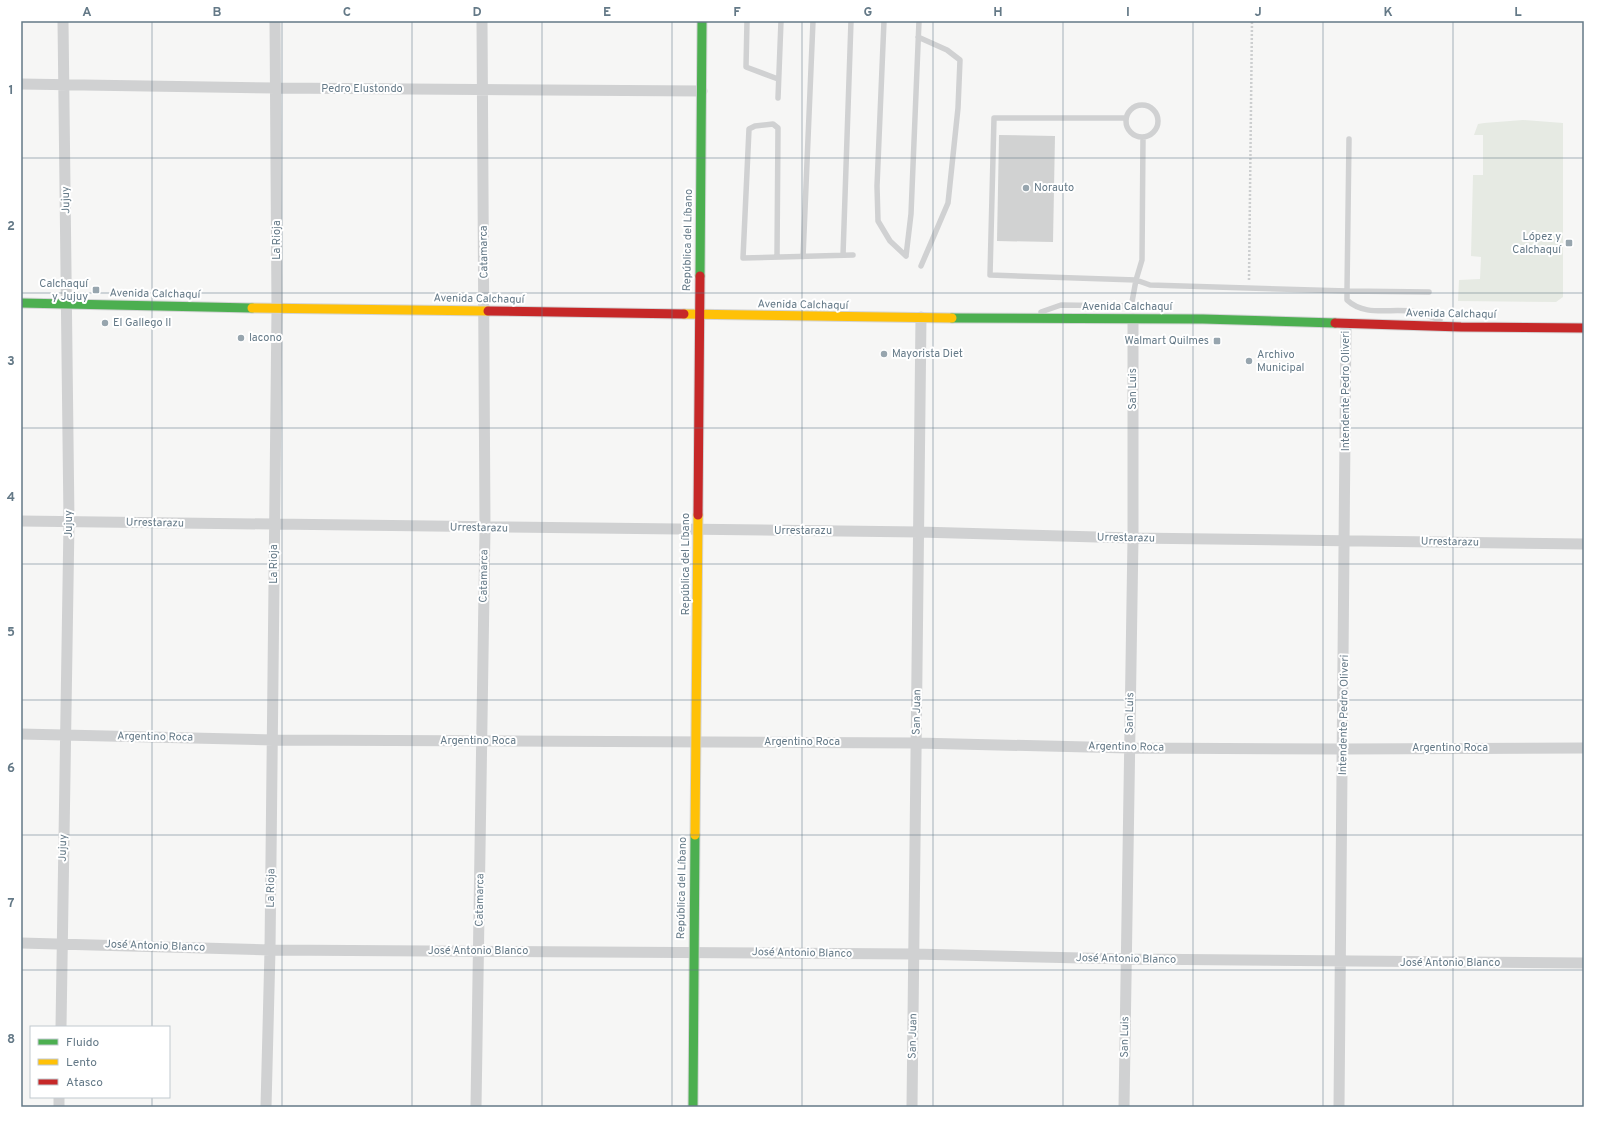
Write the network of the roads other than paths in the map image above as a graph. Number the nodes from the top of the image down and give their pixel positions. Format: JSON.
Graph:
{"nodes":[{"id":1,"x":63,"y":21,"type":"edge"},
{"id":2,"x":275,"y":21,"type":"edge"},
{"id":3,"x":482,"y":21,"type":"edge"},
{"id":4,"x":702,"y":21,"type":"edge"},
{"id":5,"x":747,"y":21,"type":"edge"},
{"id":6,"x":780,"y":21,"type":"edge"},
{"id":7,"x":813,"y":21,"type":"edge"},
{"id":8,"x":851,"y":21,"type":"edge"},
{"id":9,"x":884,"y":21,"type":"edge"},
{"id":10,"x":918,"y":21,"type":"edge"},
{"id":11,"x":918,"y":37,"type":"junction"},
{"id":12,"x":778,"y":79,"type":"junction"},
{"id":13,"x":21,"y":84,"type":"edge"},
{"id":14,"x":64,"y":84,"type":"junction"},
{"id":15,"x":276,"y":88,"type":"junction"},
{"id":16,"x":482,"y":90,"type":"junction"},
{"id":17,"x":702,"y":91,"type":"junction"},
{"id":18,"x":778,"y":98,"type":"dead end"},
{"id":19,"x":1126,"y":118,"type":"junction"},
{"id":20,"x":1143,"y":137,"type":"junction"},
{"id":21,"x":1349,"y":139,"type":"dead end"},
{"id":22,"x":853,"y":255,"type":"dead end"},
{"id":23,"x":803,"y":256,"type":"junction"},
{"id":24,"x":843,"y":256,"type":"junction"},
{"id":25,"x":777,"y":257,"type":"junction"},
{"id":26,"x":921,"y":266,"type":"dead end"},
{"id":27,"x":1136,"y":280,"type":"junction"},
{"id":28,"x":1347,"y":291,"type":"junction"},
{"id":29,"x":1429,"y":292,"type":"dead end"},
{"id":30,"x":21,"y":303,"type":"edge"},
{"id":31,"x":67,"y":304,"type":"junction"},
{"id":32,"x":277,"y":309,"type":"junction"},
{"id":33,"x":485,"y":310,"type":"junction"},
{"id":34,"x":699,"y":314,"type":"junction"},
{"id":35,"x":921,"y":317,"type":"junction"},
{"id":36,"x":1022,"y":318,"type":"junction"},
{"id":37,"x":1133,"y":319,"type":"junction"},
{"id":38,"x":1346,"y":324,"type":"junction"},
{"id":39,"x":1461,"y":327,"type":"junction"},
{"id":40,"x":1584,"y":328,"type":"edge"},
{"id":41,"x":21,"y":521,"type":"edge"},
{"id":42,"x":69,"y":522,"type":"junction"},
{"id":43,"x":274,"y":524,"type":"junction"},
{"id":44,"x":485,"y":528,"type":"junction"},
{"id":45,"x":699,"y":530,"type":"junction"},
{"id":46,"x":919,"y":532,"type":"junction"},
{"id":47,"x":1133,"y":538,"type":"junction"},
{"id":48,"x":1345,"y":541,"type":"junction"},
{"id":49,"x":1584,"y":544,"type":"edge"},
{"id":50,"x":21,"y":734,"type":"edge"},
{"id":51,"x":65,"y":735,"type":"junction"},
{"id":52,"x":273,"y":740,"type":"junction"},
{"id":53,"x":482,"y":741,"type":"junction"},
{"id":54,"x":697,"y":741,"type":"junction"},
{"id":55,"x":917,"y":743,"type":"junction"},
{"id":56,"x":1129,"y":748,"type":"junction"},
{"id":57,"x":1584,"y":748,"type":"edge"},
{"id":58,"x":1344,"y":749,"type":"junction"},
{"id":59,"x":21,"y":943,"type":"edge"},
{"id":60,"x":62,"y":943,"type":"junction"},
{"id":61,"x":270,"y":950,"type":"junction"},
{"id":62,"x":479,"y":951,"type":"junction"},
{"id":63,"x":693,"y":952,"type":"junction"},
{"id":64,"x":914,"y":954,"type":"junction"},
{"id":65,"x":1127,"y":959,"type":"junction"},
{"id":66,"x":1341,"y":962,"type":"junction"},
{"id":67,"x":1584,"y":964,"type":"edge"},
{"id":68,"x":60,"y":1026,"type":"edge"},
{"id":69,"x":266,"y":1107,"type":"edge"},
{"id":70,"x":476,"y":1107,"type":"edge"},
{"id":71,"x":693,"y":1107,"type":"edge"},
{"id":72,"x":912,"y":1107,"type":"edge"},
{"id":73,"x":1124,"y":1107,"type":"edge"},
{"id":74,"x":1339,"y":1107,"type":"edge"}],
"edges":[{"from":1,"to":14,"type":"street","name":"Jujuy"},
{"from":2,"to":15,"type":"street","name":"La Rioja"},
{"from":3,"to":16,"type":"street","name":"Catamarca"},
{"from":4,"to":17,"type":"main road","name":"República del Líbano"},
{"from":5,"to":12,"type":"lane"},
{"from":6,"to":12,"type":"lane"},
{"from":7,"to":23,"type":"lane"},
{"from":8,"to":24,"type":"lane"},
{"from":9,"to":11,"type":"lane"},
{"from":10,"to":11,"type":"lane"},
{"from":11,"to":26,"type":"lane"},
{"from":12,"to":18,"type":"lane"},
{"from":13,"to":14,"type":"street","name":"Pedro Elustondo"},
{"from":14,"to":15,"type":"street","name":"Pedro Elustondo"},
{"from":14,"to":31,"type":"street","name":"Jujuy"},
{"from":15,"to":16,"type":"street","name":"Pedro Elustondo"},
{"from":15,"to":32,"type":"street","name":"La Rioja"},
{"from":16,"to":17,"type":"street","name":"Pedro Elustondo"},
{"from":16,"to":33,"type":"street","name":"Catamarca"},
{"from":17,"to":34,"type":"main road","name":"República del Líbano"},
{"from":19,"to":20,"type":"lane"},
{"from":19,"to":20,"type":"lane"},
{"from":19,"to":27,"type":"lane"},
{"from":20,"to":27,"type":"lane"},
{"from":21,"to":28,"type":"lane"},
{"from":22,"to":24,"type":"lane"},
{"from":23,"to":24,"type":"lane"},
{"from":23,"to":25,"type":"lane"},
{"from":25,"to":25,"type":"lane"},
{"from":27,"to":28,"type":"lane"},
{"from":27,"to":36,"type":"lane"},
{"from":28,"to":29,"type":"lane"},
{"from":28,"to":39,"type":"lane"},
{"from":30,"to":31,"type":"main road","name":"Avenida Calchaquí"},
{"from":31,"to":32,"type":"main road","name":"Avenida Calchaquí"},
{"from":31,"to":42,"type":"street","name":"Jujuy"},
{"from":32,"to":33,"type":"main road","name":"Avenida Calchaquí"},
{"from":32,"to":43,"type":"street","name":"La Rioja"},
{"from":33,"to":34,"type":"main road","name":"Avenida Calchaquí"},
{"from":33,"to":44,"type":"street","name":"Catamarca"},
{"from":34,"to":35,"type":"main road","name":"Avenida Calchaquí"},
{"from":34,"to":45,"type":"main road","name":"República del Líbano"},
{"from":35,"to":36,"type":"main road","name":"Avenida Calchaquí"},
{"from":35,"to":46,"type":"street","name":"San Juan"},
{"from":36,"to":37,"type":"main road","name":"Avenida Calchaquí"},
{"from":37,"to":38,"type":"main road","name":"Avenida Calchaquí"},
{"from":37,"to":47,"type":"street","name":"San Luis"},
{"from":38,"to":39,"type":"main road","name":"Avenida Calchaquí"},
{"from":38,"to":48,"type":"street","name":"Intendente Pedro Oliveri"},
{"from":39,"to":40,"type":"main road","name":"Avenida Calchaquí"},
{"from":41,"to":42,"type":"street","name":"Urrestarazu"},
{"from":42,"to":43,"type":"street","name":"Urrestarazu"},
{"from":42,"to":51,"type":"street","name":"Jujuy"},
{"from":43,"to":44,"type":"street","name":"Urrestarazu"},
{"from":43,"to":52,"type":"street","name":"La Rioja"},
{"from":44,"to":45,"type":"street","name":"Urrestarazu"},
{"from":44,"to":53,"type":"street","name":"Catamarca"},
{"from":45,"to":46,"type":"street","name":"Urrestarazu"},
{"from":45,"to":54,"type":"main road","name":"República del Líbano"},
{"from":46,"to":47,"type":"street","name":"Urrestarazu"},
{"from":46,"to":55,"type":"street","name":"San Juan"},
{"from":47,"to":48,"type":"street","name":"Urrestarazu"},
{"from":47,"to":56,"type":"street","name":"San Luis"},
{"from":48,"to":49,"type":"street","name":"Urrestarazu"},
{"from":48,"to":58,"type":"street","name":"Intendente Pedro Oliveri"},
{"from":50,"to":51,"type":"street","name":"Argentino Roca"},
{"from":51,"to":52,"type":"street","name":"Argentino Roca"},
{"from":51,"to":60,"type":"street","name":"Jujuy"},
{"from":52,"to":53,"type":"street","name":"Argentino Roca"},
{"from":52,"to":61,"type":"street","name":"La Rioja"},
{"from":53,"to":54,"type":"street","name":"Argentino Roca"},
{"from":53,"to":62,"type":"street","name":"Catamarca"},
{"from":54,"to":55,"type":"street","name":"Argentino Roca"},
{"from":54,"to":63,"type":"main road","name":"República del Líbano"},
{"from":55,"to":56,"type":"street","name":"Argentino Roca"},
{"from":55,"to":64,"type":"street","name":"San Juan"},
{"from":56,"to":58,"type":"street","name":"Argentino Roca"},
{"from":56,"to":65,"type":"street","name":"San Luis"},
{"from":57,"to":58,"type":"street","name":"Argentino Roca"},
{"from":58,"to":66,"type":"street","name":"Intendente Pedro Oliveri"},
{"from":59,"to":60,"type":"street","name":"José Antonio Blanco"},
{"from":60,"to":61,"type":"street","name":"José Antonio Blanco"},
{"from":60,"to":68,"type":"street","name":"Jujuy"},
{"from":61,"to":62,"type":"street","name":"José Antonio Blanco"},
{"from":61,"to":69,"type":"street","name":"La Rioja"},
{"from":62,"to":63,"type":"street","name":"José Antonio Blanco"},
{"from":62,"to":70,"type":"street","name":"Catamarca"},
{"from":63,"to":64,"type":"street","name":"José Antonio Blanco"},
{"from":63,"to":71,"type":"main road","name":"República del Líbano"},
{"from":64,"to":65,"type":"street","name":"José Antonio Blanco"},
{"from":64,"to":72,"type":"street","name":"San Juan"},
{"from":65,"to":66,"type":"street","name":"José Antonio Blanco"},
{"from":65,"to":73,"type":"street","name":"San Luis"},
{"from":66,"to":67,"type":"street","name":"José Antonio Blanco"},
{"from":66,"to":74,"type":"street","name":"Intendente Pedro Oliveri"}]}
